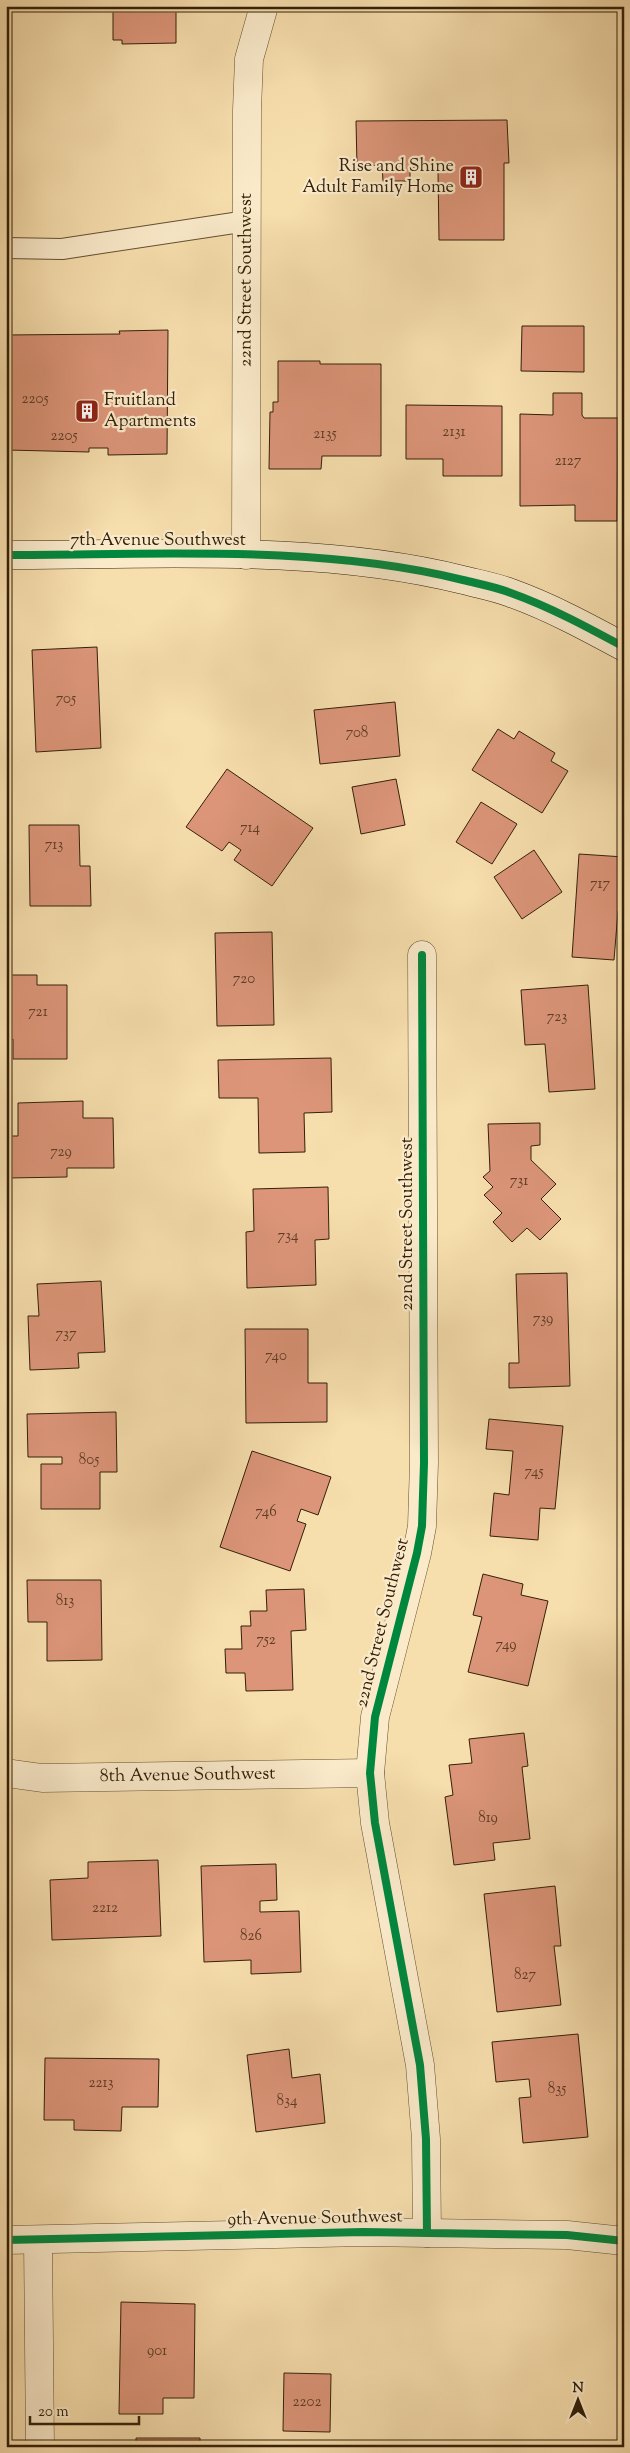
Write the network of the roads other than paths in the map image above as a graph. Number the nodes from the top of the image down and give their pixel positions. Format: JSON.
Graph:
{"nodes":[{"id":1,"x":264,"y":6,"type":"edge"},
{"id":2,"x":246,"y":221,"type":"junction"},
{"id":3,"x":6,"y":248,"type":"edge"},
{"id":4,"x":6,"y":556,"type":"edge"},
{"id":5,"x":246,"y":556,"type":"junction"},
{"id":6,"x":624,"y":647,"type":"edge"},
{"id":7,"x":422,"y":955,"type":"dead end"},
{"id":8,"x":6,"y":1773,"type":"edge"},
{"id":9,"x":370,"y":1773,"type":"junction"},
{"id":10,"x":426,"y":2233,"type":"junction"},
{"id":11,"x":6,"y":2240,"type":"edge"},
{"id":12,"x":38,"y":2240,"type":"junction"},
{"id":13,"x":624,"y":2241,"type":"edge"},
{"id":14,"x":40,"y":2447,"type":"edge"}],
"edges":[{"from":1,"to":2,"type":"street","name":"22nd Street Southwest"},
{"from":2,"to":3,"type":"lane"},
{"from":2,"to":5,"type":"street","name":"22nd Street Southwest"},
{"from":4,"to":5,"type":"street","name":"7th Avenue Southwest"},
{"from":5,"to":6,"type":"street","name":"7th Avenue Southwest"},
{"from":7,"to":9,"type":"street","name":"22nd Street Southwest"},
{"from":8,"to":9,"type":"street","name":"8th Avenue Southwest"},
{"from":9,"to":10,"type":"street","name":"22nd Street Southwest"},
{"from":10,"to":12,"type":"street","name":"9th Avenue Southwest"},
{"from":10,"to":13,"type":"street","name":"9th Avenue Southwest"},
{"from":11,"to":12,"type":"street","name":"9th Avenue Southwest"},
{"from":12,"to":14,"type":"street"}]}
